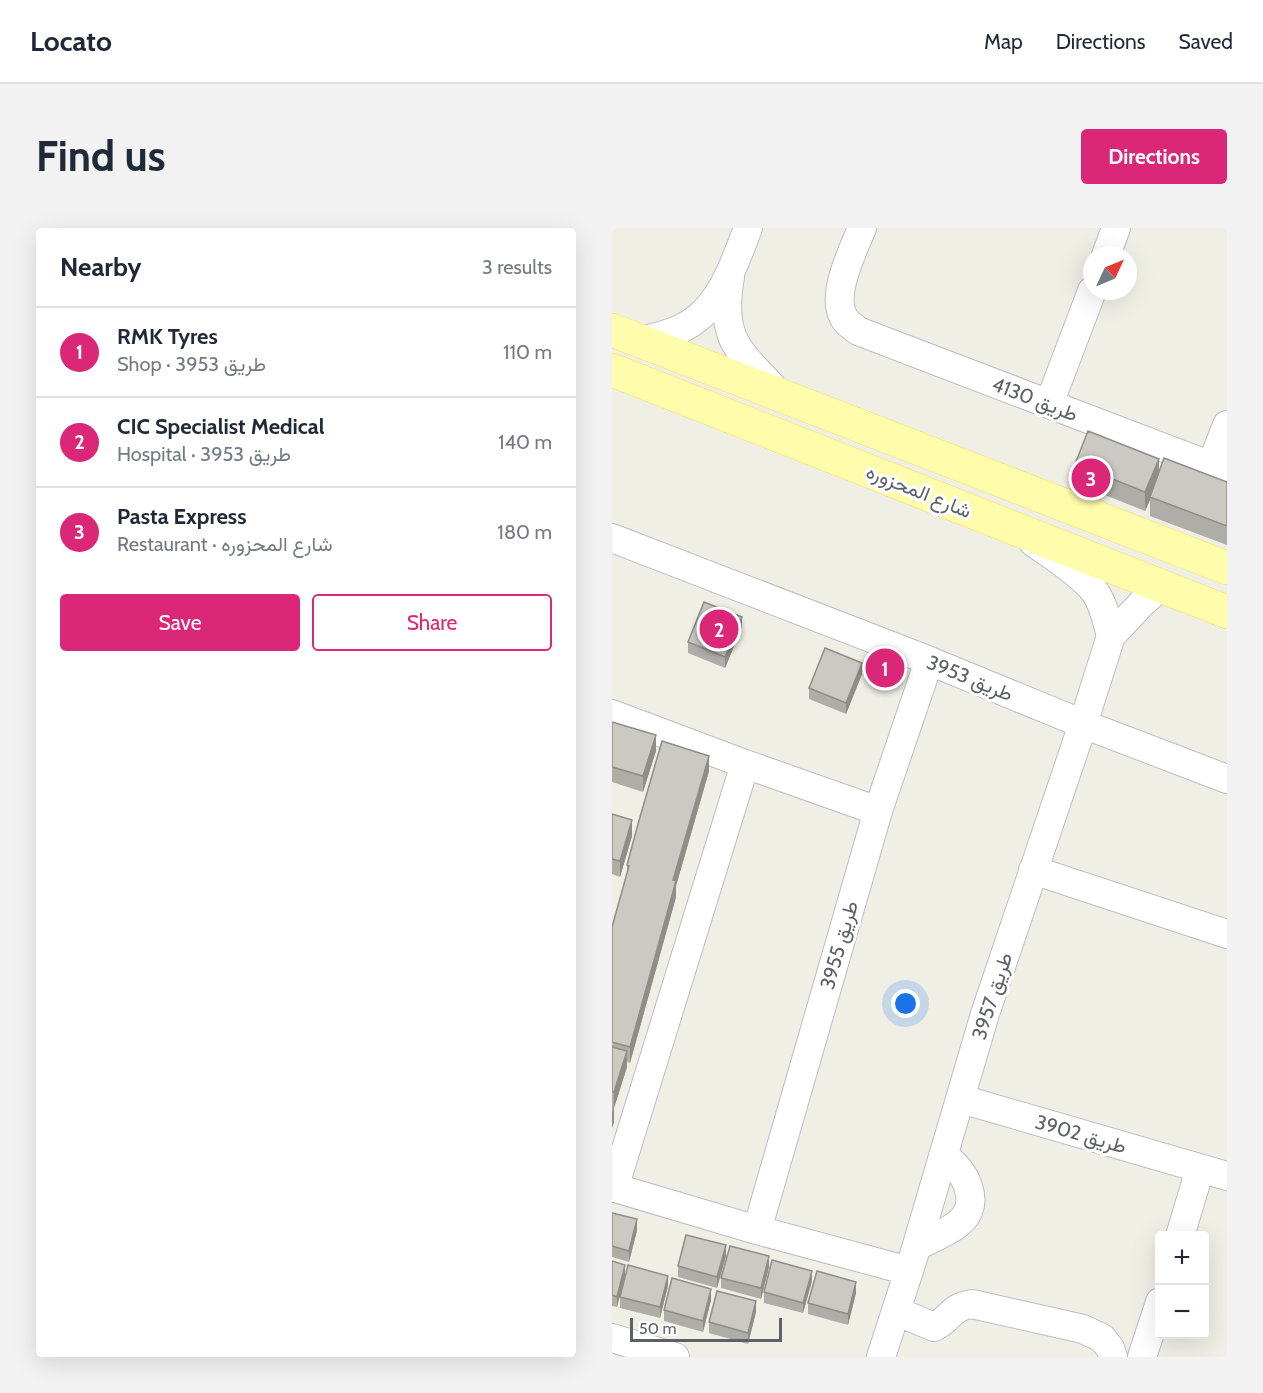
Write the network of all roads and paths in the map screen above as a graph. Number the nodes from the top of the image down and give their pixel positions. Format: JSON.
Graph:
{"nodes":[{"id":1,"x":748,"y":228,"type":"edge"},
{"id":2,"x":862,"y":228,"type":"edge"},
{"id":3,"x":1116,"y":228,"type":"edge"},
{"id":4,"x":1109,"y":246,"type":"edge"},
{"id":5,"x":731,"y":272,"type":"junction"},
{"id":6,"x":1089,"y":300,"type":"edge"},
{"id":7,"x":627,"y":336,"type":"edge"},
{"id":8,"x":612,"y":370,"type":"edge"},
{"id":9,"x":779,"y":394,"type":"junction"},
{"id":10,"x":1049,"y":404,"type":"junction"},
{"id":11,"x":1227,"y":425,"type":"edge"},
{"id":12,"x":1219,"y":469,"type":"edge"},
{"id":13,"x":1018,"y":531,"type":"junction"},
{"id":14,"x":612,"y":538,"type":"edge"},
{"id":15,"x":1227,"y":568,"type":"edge"},
{"id":16,"x":1160,"y":587,"type":"junction"},
{"id":17,"x":1227,"y":612,"type":"edge"},
{"id":18,"x":1111,"y":636,"type":"junction"},
{"id":19,"x":929,"y":661,"type":"junction"},
{"id":20,"x":612,"y":714,"type":"edge"},
{"id":21,"x":1083,"y":724,"type":"junction"},
{"id":22,"x":745,"y":764,"type":"junction"},
{"id":23,"x":1227,"y":779,"type":"edge"},
{"id":24,"x":878,"y":811,"type":"junction"},
{"id":25,"x":1033,"y":870,"type":"junction"},
{"id":26,"x":1227,"y":934,"type":"edge"},
{"id":27,"x":961,"y":1099,"type":"junction"},
{"id":28,"x":944,"y":1156,"type":"junction"},
{"id":29,"x":1214,"y":1173,"type":"edge"},
{"id":30,"x":613,"y":1187,"type":"edge"},
{"id":31,"x":757,"y":1230,"type":"junction"},
{"id":32,"x":1183,"y":1231,"type":"edge"},
{"id":33,"x":913,"y":1258,"type":"junction"},
{"id":34,"x":896,"y":1311,"type":"junction"},
{"id":35,"x":1155,"y":1317,"type":"edge"},
{"id":36,"x":612,"y":1338,"type":"edge"},
{"id":37,"x":675,"y":1357,"type":"edge"},
{"id":38,"x":881,"y":1357,"type":"edge"},
{"id":39,"x":1113,"y":1357,"type":"edge"},
{"id":40,"x":1142,"y":1357,"type":"edge"}],
"edges":[{"from":1,"to":5,"type":"street"},
{"from":2,"to":10,"type":"street","name":"طريق 4130"},
{"from":3,"to":4,"type":"street"},
{"from":5,"to":7,"type":"street"},
{"from":5,"to":9,"type":"street"},
{"from":6,"to":10,"type":"street"},
{"from":7,"to":9,"type":"main road","name":"شارع المحزوره"},
{"from":8,"to":13,"type":"main road","name":"شارع المحزوره"},
{"from":9,"to":15,"type":"main road","name":"شارع المحزوره"},
{"from":10,"to":12,"type":"street","name":"طريق 4130"},
{"from":11,"to":12,"type":"street"},
{"from":13,"to":16,"type":"main road","name":"شارع المحزوره"},
{"from":13,"to":18,"type":"street"},
{"from":14,"to":19,"type":"street","name":"طريق 3953"},
{"from":16,"to":17,"type":"main road","name":"شارع المحزوره"},
{"from":16,"to":18,"type":"street","name":"طريق 3957"},
{"from":18,"to":21,"type":"street","name":"طريق 3957"},
{"from":19,"to":21,"type":"street","name":"طريق 3953"},
{"from":19,"to":24,"type":"street","name":"طريق 3955"},
{"from":20,"to":22,"type":"street"},
{"from":21,"to":23,"type":"street","name":"طريق 3953"},
{"from":21,"to":25,"type":"street","name":"طريق 3957"},
{"from":22,"to":24,"type":"street"},
{"from":22,"to":30,"type":"street"},
{"from":24,"to":31,"type":"street","name":"طريق 3955"},
{"from":25,"to":26,"type":"street"},
{"from":25,"to":27,"type":"street","name":"طريق 3957"},
{"from":27,"to":28,"type":"street","name":"طريق 3957"},
{"from":27,"to":29,"type":"street","name":"طريق 3902"},
{"from":28,"to":33,"type":"street","name":"طريق 3957"},
{"from":28,"to":33,"type":"street"},
{"from":29,"to":32,"type":"street","name":"طريق 3902"},
{"from":30,"to":31,"type":"street"},
{"from":31,"to":33,"type":"street"},
{"from":33,"to":34,"type":"street","name":"طريق 3957"},
{"from":34,"to":38,"type":"street","name":"طريق 3957"},
{"from":34,"to":39,"type":"street"},
{"from":35,"to":40,"type":"street"},
{"from":36,"to":37,"type":"street"}]}
